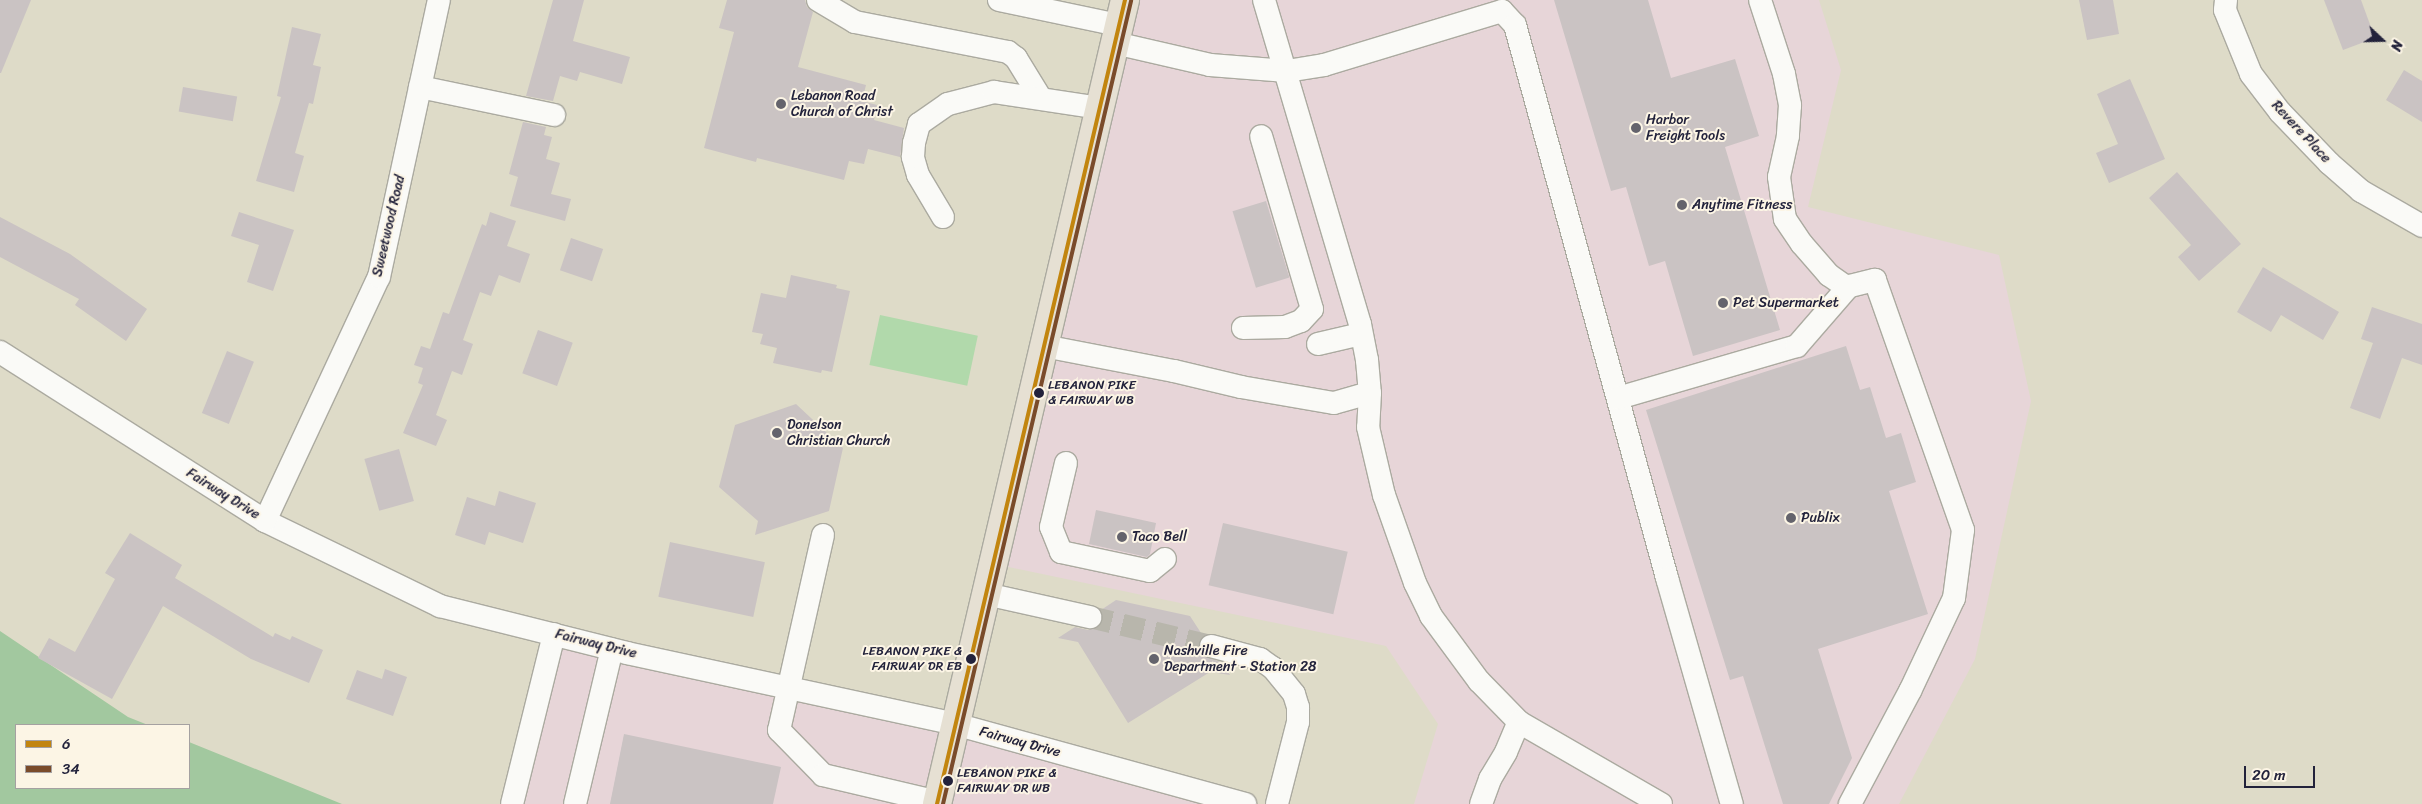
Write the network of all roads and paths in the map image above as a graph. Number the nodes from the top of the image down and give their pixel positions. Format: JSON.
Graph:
{"nodes":[{"id":1,"x":439,"y":0,"type":"edge"},
{"id":2,"x":999,"y":0,"type":"edge"},
{"id":3,"x":1264,"y":0,"type":"edge"},
{"id":4,"x":1760,"y":0,"type":"edge"},
{"id":5,"x":2226,"y":0,"type":"edge"},
{"id":6,"x":821,"y":1,"type":"edge"},
{"id":7,"x":1120,"y":23,"type":"edge"},
{"id":8,"x":1287,"y":71,"type":"junction"},
{"id":9,"x":420,"y":87,"type":"junction"},
{"id":10,"x":1040,"y":98,"type":"junction"},
{"id":11,"x":1100,"y":108,"type":"junction"},
{"id":12,"x":554,"y":115,"type":"dead end"},
{"id":13,"x":1261,"y":136,"type":"dead end"},
{"id":14,"x":943,"y":218,"type":"dead end"},
{"id":15,"x":2422,"y":226,"type":"edge"},
{"id":16,"x":1849,"y":286,"type":"junction"},
{"id":17,"x":1243,"y":328,"type":"dead end"},
{"id":18,"x":1362,"y":334,"type":"junction"},
{"id":19,"x":1318,"y":344,"type":"dead end"},
{"id":20,"x":1044,"y":346,"type":"junction"},
{"id":21,"x":0,"y":352,"type":"edge"},
{"id":22,"x":1370,"y":393,"type":"junction"},
{"id":23,"x":1618,"y":398,"type":"junction"},
{"id":24,"x":1066,"y":463,"type":"dead end"},
{"id":25,"x":265,"y":521,"type":"junction"},
{"id":26,"x":823,"y":535,"type":"dead end"},
{"id":27,"x":1165,"y":560,"type":"dead end"},
{"id":28,"x":986,"y":594,"type":"junction"},
{"id":29,"x":1090,"y":617,"type":"tunnel mouth"},
{"id":30,"x":554,"y":634,"type":"junction"},
{"id":31,"x":1210,"y":646,"type":"tunnel mouth"},
{"id":32,"x":612,"y":649,"type":"junction"},
{"id":33,"x":789,"y":688,"type":"junction"},
{"id":34,"x":1518,"y":722,"type":"junction"},
{"id":35,"x":955,"y":724,"type":"junction"},
{"id":36,"x":1234,"y":802,"type":"edge"},
{"id":37,"x":937,"y":803,"type":"edge"},
{"id":38,"x":512,"y":804,"type":"edge"},
{"id":39,"x":575,"y":804,"type":"edge"},
{"id":40,"x":1278,"y":804,"type":"edge"},
{"id":41,"x":1481,"y":804,"type":"edge"},
{"id":42,"x":1661,"y":804,"type":"edge"},
{"id":43,"x":1732,"y":804,"type":"edge"},
{"id":44,"x":1850,"y":804,"type":"edge"}],
"edges":[{"from":1,"to":9,"type":"street","name":"Sweetwood Road"},
{"from":2,"to":7,"type":"street"},
{"from":3,"to":8,"type":"street"},
{"from":4,"to":16,"type":"street"},
{"from":5,"to":15,"type":"street","name":"Revere Place"},
{"from":6,"to":10,"type":"street"},
{"from":7,"to":8,"type":"street"},
{"from":7,"to":11,"type":"main road"},
{"from":8,"to":18,"type":"street"},
{"from":8,"to":23,"type":"street"},
{"from":9,"to":12,"type":"street"},
{"from":9,"to":25,"type":"street","name":"Sweetwood Road"},
{"from":10,"to":11,"type":"street"},
{"from":10,"to":14,"type":"street"},
{"from":11,"to":20,"type":"main road"},
{"from":13,"to":17,"type":"street"},
{"from":16,"to":23,"type":"street"},
{"from":16,"to":44,"type":"street"},
{"from":18,"to":19,"type":"street"},
{"from":18,"to":22,"type":"street"},
{"from":20,"to":22,"type":"street"},
{"from":20,"to":28,"type":"main road"},
{"from":21,"to":25,"type":"street","name":"Fairway Drive"},
{"from":22,"to":34,"type":"street"},
{"from":23,"to":43,"type":"street"},
{"from":24,"to":27,"type":"street"},
{"from":25,"to":30,"type":"street","name":"Fairway Drive"},
{"from":26,"to":33,"type":"street"},
{"from":28,"to":29,"type":"street"},
{"from":28,"to":35,"type":"main road"},
{"from":30,"to":32,"type":"street","name":"Fairway Drive"},
{"from":30,"to":38,"type":"street"},
{"from":31,"to":40,"type":"street"},
{"from":32,"to":33,"type":"street","name":"Fairway Drive"},
{"from":32,"to":39,"type":"street"},
{"from":33,"to":35,"type":"street","name":"Fairway Drive"},
{"from":33,"to":37,"type":"street"},
{"from":34,"to":41,"type":"street"},
{"from":34,"to":42,"type":"street"},
{"from":35,"to":36,"type":"street","name":"Fairway Drive"},
{"from":35,"to":37,"type":"main road"}]}
